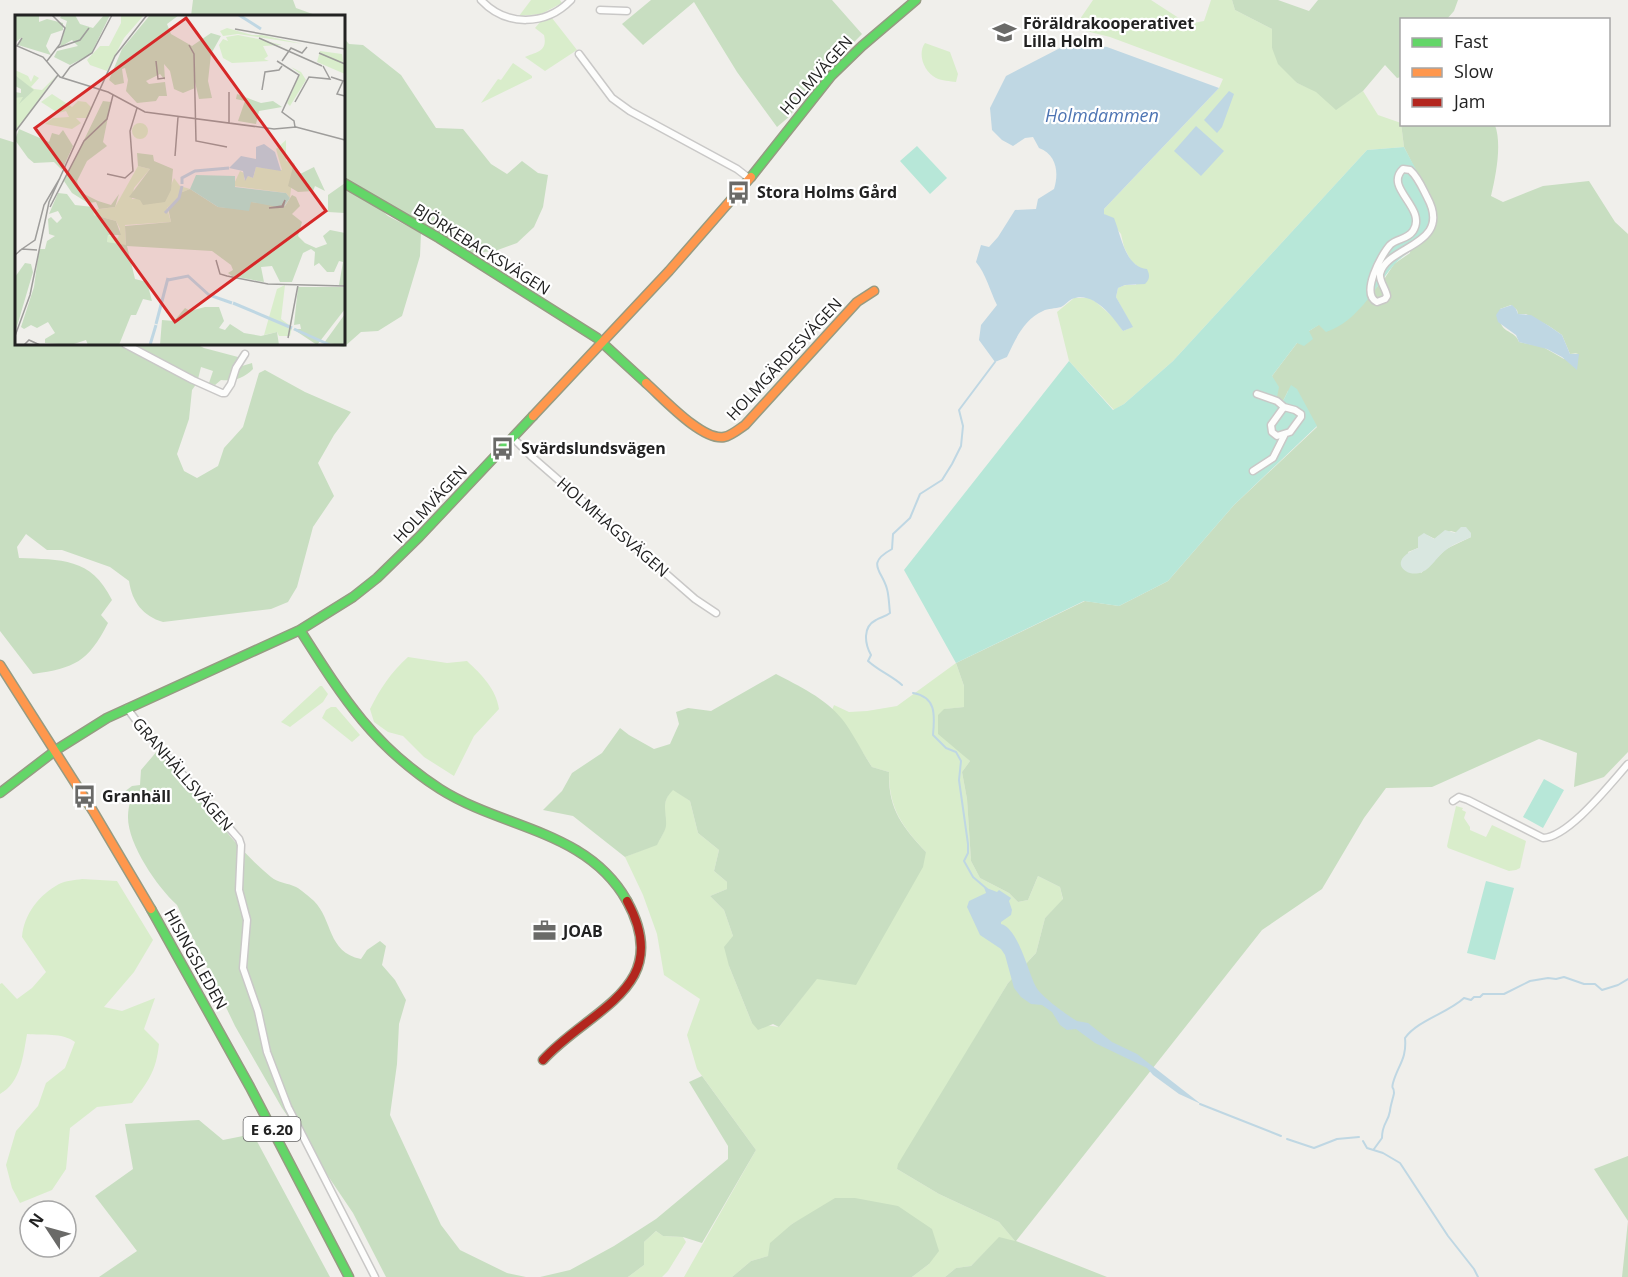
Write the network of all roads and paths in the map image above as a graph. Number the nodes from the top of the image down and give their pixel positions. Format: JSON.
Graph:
{"nodes":[{"id":1,"x":481,"y":0,"type":"edge"},
{"id":2,"x":571,"y":0,"type":"edge"},
{"id":3,"x":916,"y":0,"type":"edge"},
{"id":4,"x":600,"y":10,"type":"dead end"},
{"id":5,"x":627,"y":11,"type":"dead end"},
{"id":6,"x":579,"y":54,"type":"dead end"},
{"id":7,"x":750,"y":179,"type":"junction"},
{"id":8,"x":345,"y":184,"type":"edge"},
{"id":9,"x":874,"y":291,"type":"dead end"},
{"id":10,"x":1370,"y":293,"type":"joint"},
{"id":11,"x":602,"y":344,"type":"junction"},
{"id":12,"x":127,"y":345,"type":"edge"},
{"id":13,"x":245,"y":354,"type":"dead end"},
{"id":14,"x":1257,"y":394,"type":"dead end"},
{"id":15,"x":1284,"y":407,"type":"junction"},
{"id":16,"x":1285,"y":434,"type":"junction"},
{"id":17,"x":513,"y":438,"type":"junction"},
{"id":18,"x":1253,"y":471,"type":"dead end"},
{"id":19,"x":716,"y":613,"type":"dead end"},
{"id":20,"x":300,"y":630,"type":"junction"},
{"id":21,"x":0,"y":665,"type":"edge"},
{"id":22,"x":127,"y":708,"type":"junction"},
{"id":23,"x":56,"y":750,"type":"junction"},
{"id":24,"x":1628,"y":764,"type":"edge"},
{"id":25,"x":0,"y":793,"type":"edge"},
{"id":26,"x":1453,"y":801,"type":"dead end"},
{"id":27,"x":543,"y":1060,"type":"dead end"},
{"id":28,"x":350,"y":1277,"type":"edge"},
{"id":29,"x":375,"y":1277,"type":"edge"}],
"edges":[{"from":1,"to":2,"type":"street"},
{"from":3,"to":7,"type":"main road","name":"HOLMVÄGEN"},
{"from":4,"to":5,"type":"street"},
{"from":6,"to":7,"type":"street"},
{"from":7,"to":11,"type":"main road","name":"HOLMVÄGEN"},
{"from":8,"to":11,"type":"main road","name":"BJÖRKEBACKSVÄGEN"},
{"from":9,"to":11,"type":"main road","name":"HOLMGÄRDESVÄGEN"},
{"from":10,"to":10,"type":"street"},
{"from":11,"to":17,"type":"main road","name":"HOLMVÄGEN"},
{"from":12,"to":13,"type":"street"},
{"from":14,"to":15,"type":"street"},
{"from":15,"to":16,"type":"street"},
{"from":15,"to":16,"type":"street"},
{"from":16,"to":18,"type":"street"},
{"from":17,"to":19,"type":"street","name":"HOLMHAGSVÄGEN"},
{"from":17,"to":20,"type":"main road","name":"HOLMVÄGEN"},
{"from":20,"to":22,"type":"main road","name":"HOLMVÄGEN"},
{"from":20,"to":27,"type":"main road"},
{"from":21,"to":23,"type":"main road","name":"HISINGSLEDEN","number":"E 6.20"},
{"from":22,"to":23,"type":"main road","name":"HOLMVÄGEN"},
{"from":22,"to":29,"type":"street","name":"GRANHÄLLSVÄGEN"},
{"from":23,"to":25,"type":"main road","name":"HOLMVÄGEN"},
{"from":23,"to":28,"type":"main road","name":"HISINGSLEDEN","number":"E 6.20"},
{"from":24,"to":26,"type":"street"}]}
